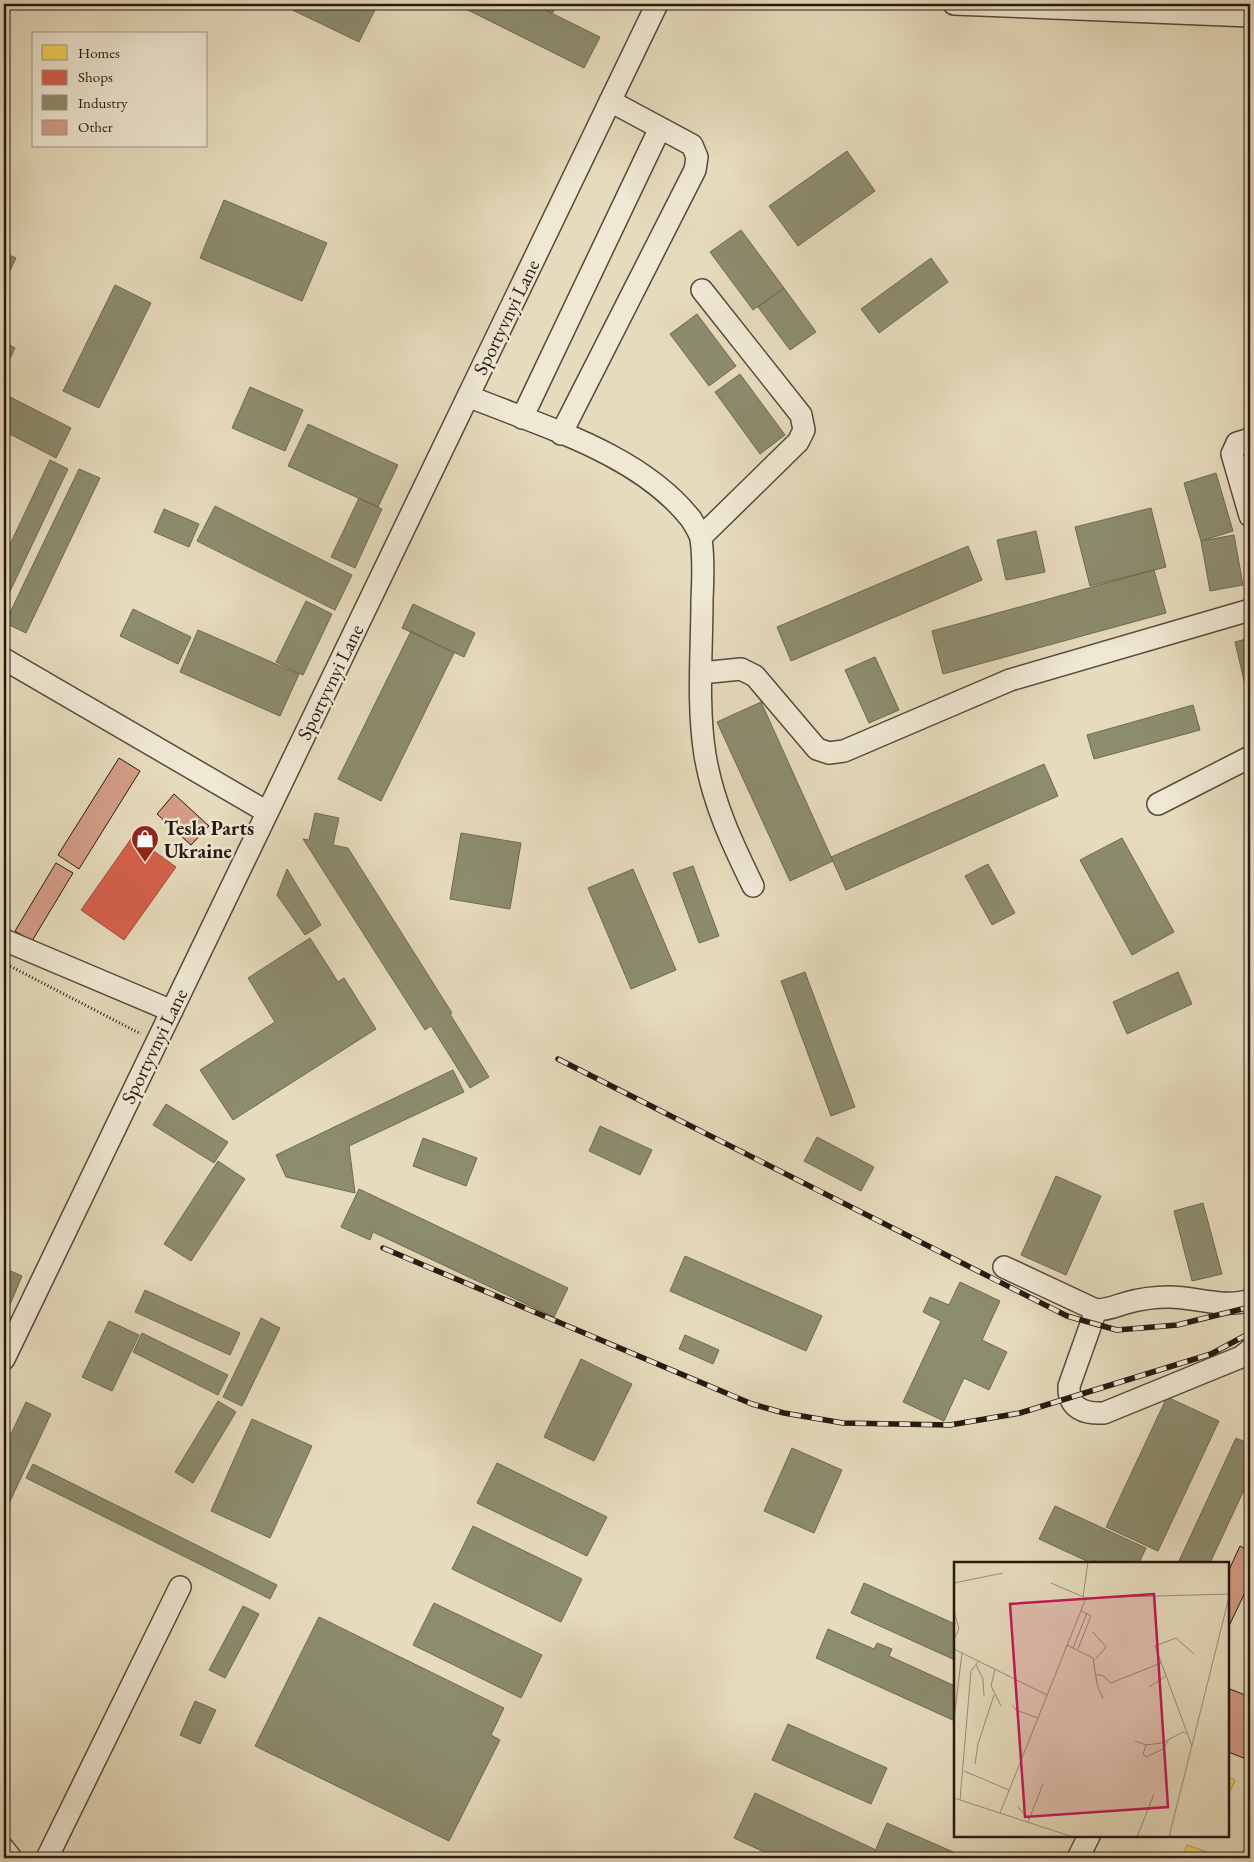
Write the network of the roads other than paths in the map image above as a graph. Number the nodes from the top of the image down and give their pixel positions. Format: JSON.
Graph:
{"nodes":[{"id":1,"x":656,"y":4,"type":"edge"},
{"id":2,"x":954,"y":4,"type":"edge"},
{"id":3,"x":1250,"y":16,"type":"edge"},
{"id":4,"x":610,"y":101,"type":"junction"},
{"id":5,"x":660,"y":128,"type":"junction"},
{"id":6,"x":702,"y":290,"type":"dead end"},
{"id":7,"x":468,"y":396,"type":"junction"},
{"id":8,"x":522,"y":418,"type":"junction"},
{"id":9,"x":561,"y":434,"type":"junction"},
{"id":10,"x":1250,"y":439,"type":"edge"},
{"id":11,"x":1250,"y":516,"type":"edge"},
{"id":12,"x":701,"y":537,"type":"junction"},
{"id":13,"x":1250,"y":610,"type":"edge"},
{"id":14,"x":4,"y":659,"type":"edge"},
{"id":15,"x":702,"y":673,"type":"junction"},
{"id":16,"x":1250,"y":757,"type":"edge"},
{"id":17,"x":1158,"y":804,"type":"dead end"},
{"id":18,"x":267,"y":812,"type":"junction"},
{"id":19,"x":753,"y":886,"type":"dead end"},
{"id":20,"x":4,"y":940,"type":"edge"},
{"id":21,"x":172,"y":1011,"type":"junction"},
{"id":22,"x":1004,"y":1268,"type":"dead end"},
{"id":23,"x":1250,"y":1300,"type":"edge"},
{"id":24,"x":1096,"y":1310,"type":"junction"},
{"id":25,"x":1250,"y":1350,"type":"edge"},
{"id":26,"x":4,"y":1360,"type":"edge"},
{"id":27,"x":180,"y":1587,"type":"dead end"},
{"id":28,"x":1088,"y":1837,"type":"edge"},
{"id":29,"x":4,"y":1849,"type":"edge"},
{"id":30,"x":11,"y":1858,"type":"edge"},
{"id":31,"x":47,"y":1858,"type":"edge"},
{"id":32,"x":1078,"y":1858,"type":"edge"}],
"edges":[{"from":1,"to":4,"type":"street","name":"Sportyvnyi Lane"},
{"from":2,"to":3,"type":"street"},
{"from":4,"to":5,"type":"street"},
{"from":4,"to":7,"type":"street","name":"Sportyvnyi Lane"},
{"from":5,"to":8,"type":"street"},
{"from":5,"to":9,"type":"street"},
{"from":6,"to":12,"type":"street"},
{"from":7,"to":8,"type":"street"},
{"from":7,"to":18,"type":"street","name":"Sportyvnyi Lane"},
{"from":8,"to":9,"type":"street"},
{"from":9,"to":12,"type":"street"},
{"from":10,"to":11,"type":"street"},
{"from":12,"to":15,"type":"street"},
{"from":13,"to":15,"type":"street"},
{"from":14,"to":18,"type":"street"},
{"from":15,"to":19,"type":"street"},
{"from":16,"to":17,"type":"street"},
{"from":18,"to":21,"type":"street","name":"Sportyvnyi Lane"},
{"from":20,"to":21,"type":"street"},
{"from":21,"to":26,"type":"street","name":"Sportyvnyi Lane"},
{"from":22,"to":24,"type":"street"},
{"from":23,"to":24,"type":"street"},
{"from":24,"to":25,"type":"street"},
{"from":27,"to":31,"type":"street"},
{"from":28,"to":32,"type":"street"},
{"from":29,"to":30,"type":"street"}]}
